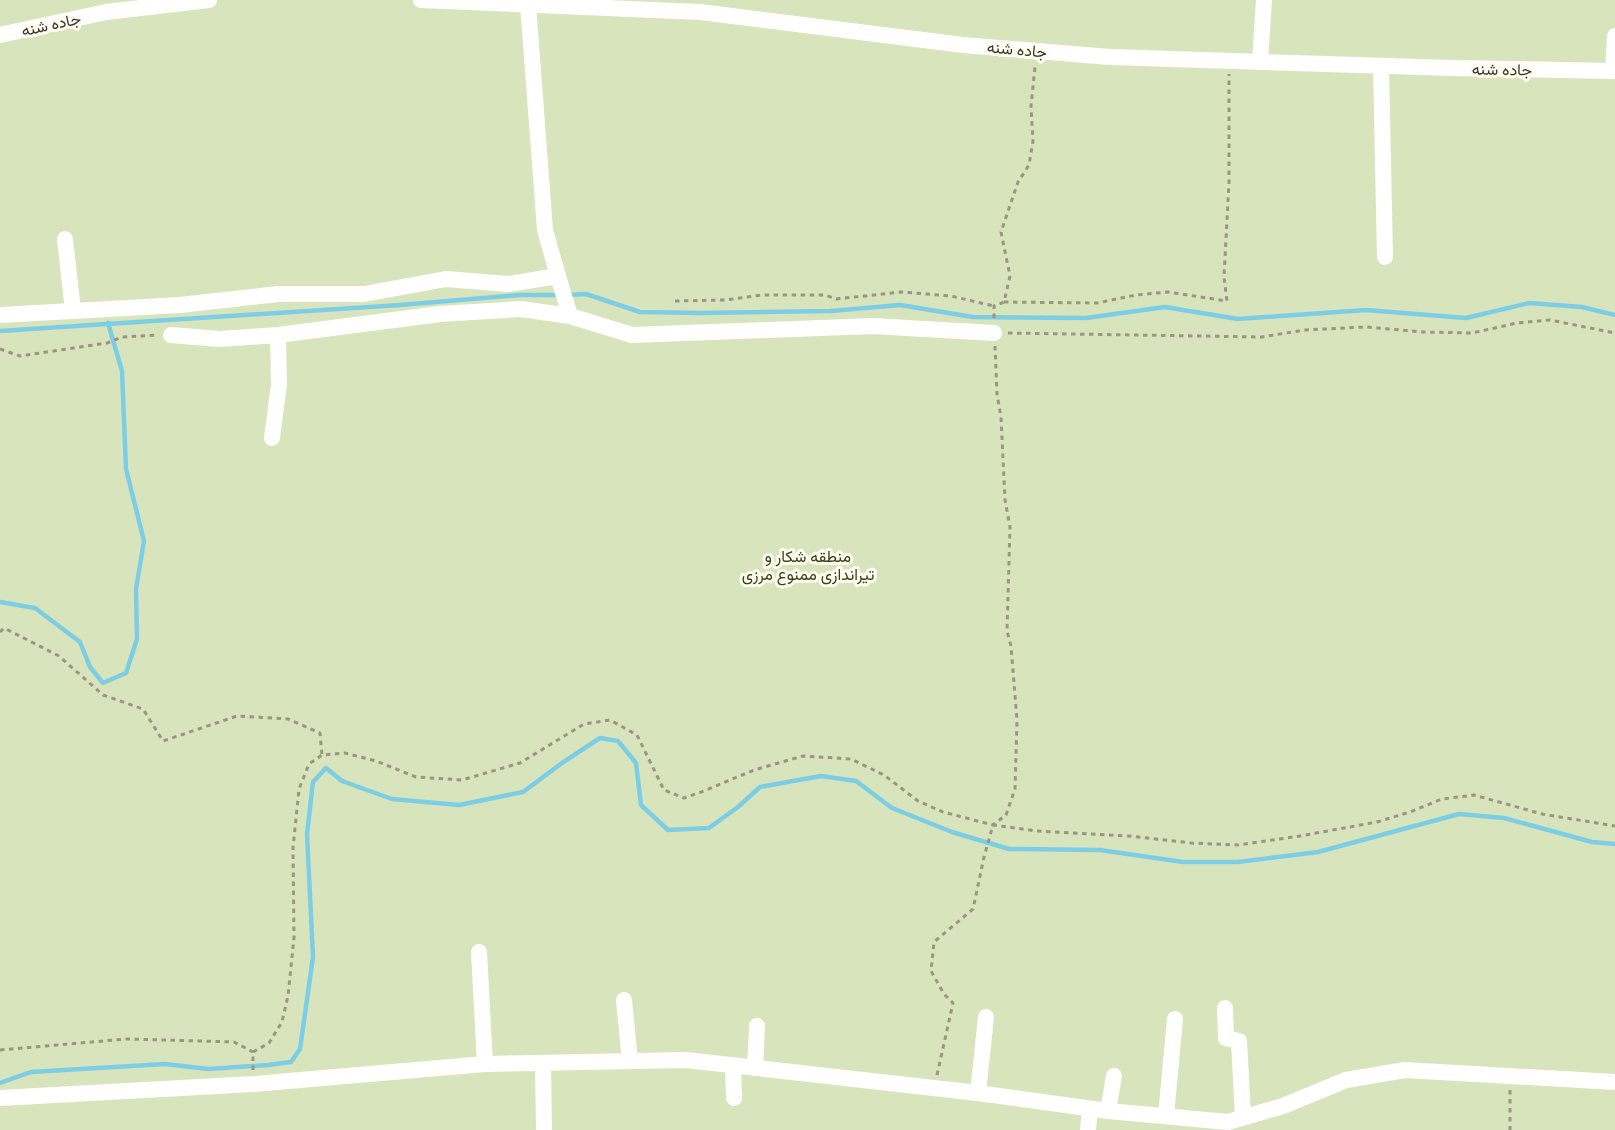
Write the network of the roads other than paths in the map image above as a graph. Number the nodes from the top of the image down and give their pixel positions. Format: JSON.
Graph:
{"nodes":[{"id":1,"x":209,"y":0,"type":"edge"},
{"id":2,"x":421,"y":0,"type":"edge"},
{"id":3,"x":1264,"y":0,"type":"edge"},
{"id":4,"x":528,"y":4,"type":"junction"},
{"id":5,"x":0,"y":35,"type":"edge"},
{"id":6,"x":1615,"y":36,"type":"edge"},
{"id":7,"x":1260,"y":62,"type":"junction"},
{"id":8,"x":1381,"y":66,"type":"junction"},
{"id":9,"x":1614,"y":71,"type":"edge"},
{"id":10,"x":65,"y":239,"type":"dead end"},
{"id":11,"x":1385,"y":257,"type":"dead end"},
{"id":12,"x":560,"y":281,"type":"junction"},
{"id":13,"x":568,"y":310,"type":"junction"},
{"id":14,"x":73,"y":311,"type":"junction"},
{"id":15,"x":0,"y":315,"type":"edge"},
{"id":16,"x":994,"y":333,"type":"road end"},
{"id":17,"x":171,"y":335,"type":"road end"},
{"id":18,"x":278,"y":335,"type":"junction"},
{"id":19,"x":272,"y":438,"type":"dead end"},
{"id":20,"x":479,"y":952,"type":"dead end"},
{"id":21,"x":624,"y":1000,"type":"dead end"},
{"id":22,"x":1225,"y":1008,"type":"dead end"},
{"id":23,"x":986,"y":1017,"type":"dead end"},
{"id":24,"x":1175,"y":1019,"type":"dead end"},
{"id":25,"x":757,"y":1026,"type":"dead end"},
{"id":26,"x":630,"y":1061,"type":"junction"},
{"id":27,"x":543,"y":1063,"type":"junction"},
{"id":28,"x":485,"y":1064,"type":"junction"},
{"id":29,"x":733,"y":1066,"type":"junction"},
{"id":30,"x":755,"y":1068,"type":"junction"},
{"id":31,"x":1113,"y":1076,"type":"dead end"},
{"id":32,"x":1615,"y":1082,"type":"edge"},
{"id":33,"x":978,"y":1094,"type":"junction"},
{"id":34,"x":0,"y":1098,"type":"edge"},
{"id":35,"x":734,"y":1098,"type":"dead end"},
{"id":36,"x":1090,"y":1109,"type":"junction"},
{"id":37,"x":1108,"y":1111,"type":"junction"},
{"id":38,"x":1166,"y":1116,"type":"junction"},
{"id":39,"x":1243,"y":1117,"type":"junction"},
{"id":40,"x":544,"y":1130,"type":"edge"},
{"id":41,"x":1088,"y":1130,"type":"edge"}],
"edges":[{"from":1,"to":5,"type":"street","name":"جاده شنه"},
{"from":2,"to":4,"type":"street","name":"جاده شنه"},
{"from":3,"to":7,"type":"street"},
{"from":4,"to":7,"type":"street","name":"جاده شنه"},
{"from":4,"to":12,"type":"street"},
{"from":6,"to":9,"type":"street"},
{"from":7,"to":8,"type":"street","name":"جاده شنه"},
{"from":8,"to":9,"type":"street","name":"جاده شنه"},
{"from":8,"to":11,"type":"street"},
{"from":10,"to":14,"type":"street"},
{"from":12,"to":13,"type":"street"},
{"from":12,"to":14,"type":"street"},
{"from":13,"to":16,"type":"street"},
{"from":13,"to":18,"type":"street"},
{"from":14,"to":15,"type":"street"},
{"from":17,"to":18,"type":"street"},
{"from":18,"to":19,"type":"street"},
{"from":20,"to":28,"type":"street"},
{"from":21,"to":26,"type":"street"},
{"from":22,"to":39,"type":"street"},
{"from":23,"to":33,"type":"street"},
{"from":24,"to":38,"type":"street"},
{"from":25,"to":30,"type":"street"},
{"from":26,"to":27,"type":"street"},
{"from":26,"to":29,"type":"street"},
{"from":27,"to":28,"type":"street"},
{"from":27,"to":40,"type":"street"},
{"from":28,"to":34,"type":"street"},
{"from":29,"to":30,"type":"street"},
{"from":29,"to":35,"type":"street"},
{"from":30,"to":33,"type":"street"},
{"from":31,"to":37,"type":"street"},
{"from":32,"to":39,"type":"street"},
{"from":33,"to":36,"type":"street"},
{"from":36,"to":37,"type":"street"},
{"from":36,"to":41,"type":"street"},
{"from":37,"to":38,"type":"street"},
{"from":38,"to":39,"type":"street"}]}
